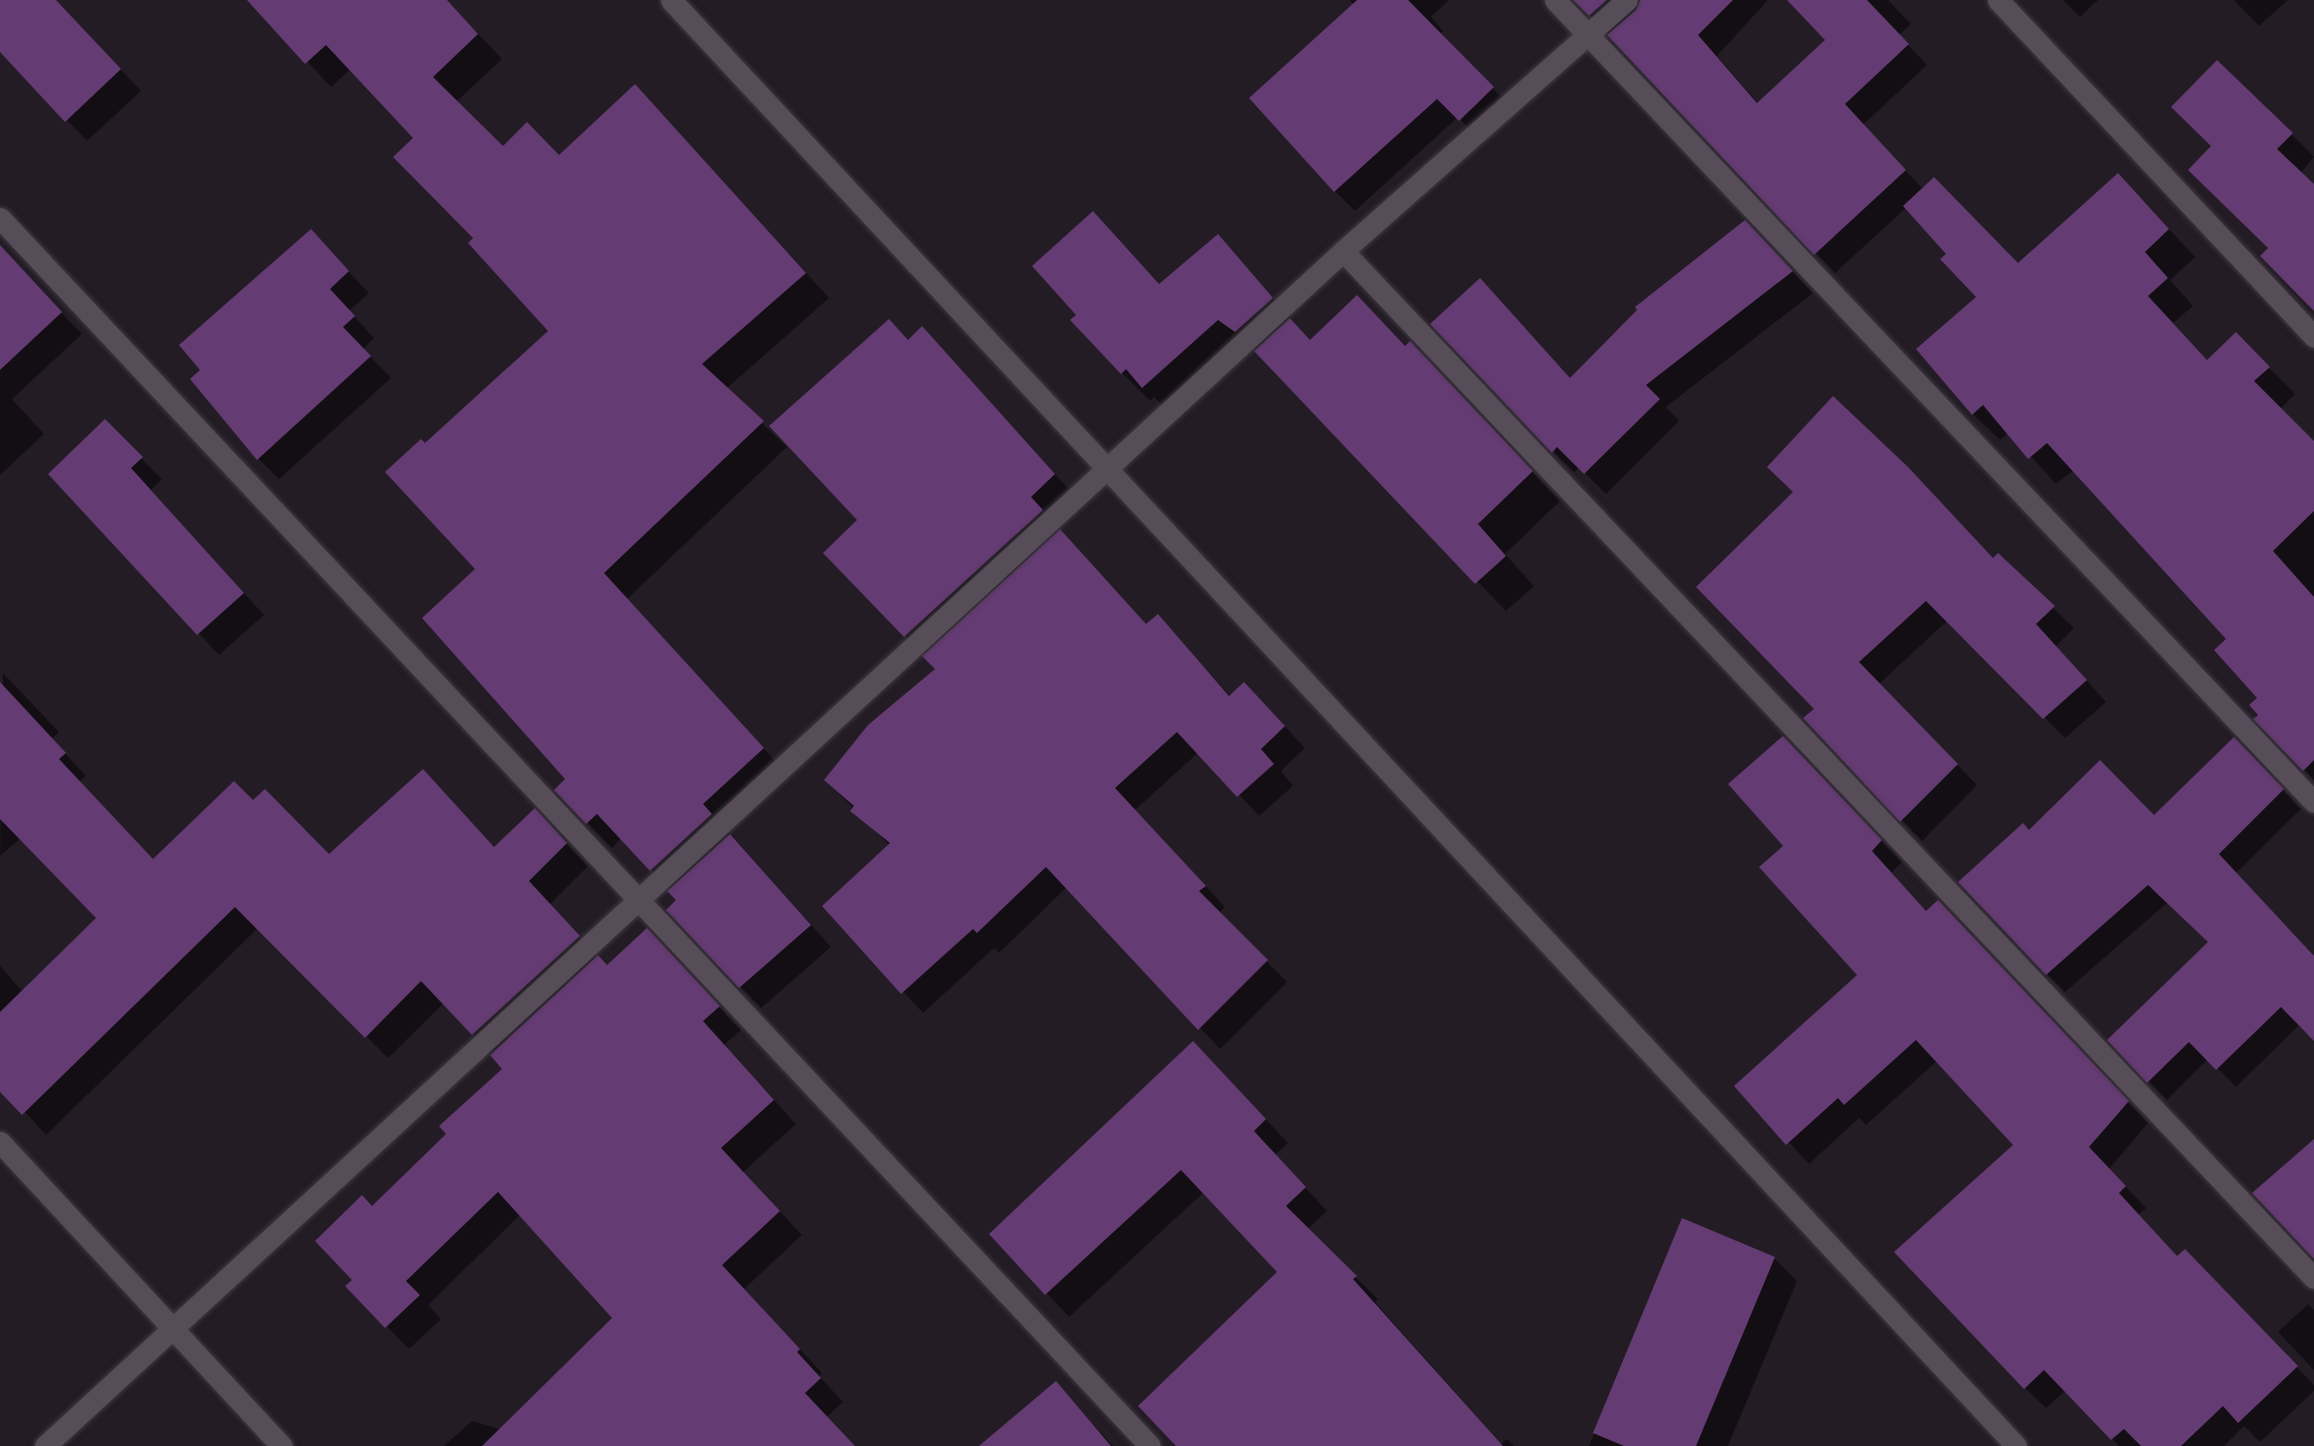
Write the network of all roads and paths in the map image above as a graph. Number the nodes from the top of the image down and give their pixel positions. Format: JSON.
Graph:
{"nodes":[{"id":1,"x":671,"y":0,"type":"edge"},
{"id":2,"x":1555,"y":0,"type":"edge"},
{"id":3,"x":1627,"y":0,"type":"edge"},
{"id":4,"x":1998,"y":0,"type":"edge"},
{"id":5,"x":1588,"y":35,"type":"junction"},
{"id":6,"x":0,"y":218,"type":"edge"},
{"id":7,"x":1343,"y":251,"type":"junction"},
{"id":8,"x":2314,"y":337,"type":"edge"},
{"id":9,"x":1107,"y":470,"type":"junction"},
{"id":10,"x":2314,"y":802,"type":"edge"},
{"id":11,"x":638,"y":903,"type":"junction"},
{"id":12,"x":0,"y":1142,"type":"edge"},
{"id":13,"x":2314,"y":1278,"type":"edge"},
{"id":14,"x":172,"y":1329,"type":"junction"},
{"id":15,"x":45,"y":1446,"type":"edge"},
{"id":16,"x":282,"y":1446,"type":"edge"},
{"id":17,"x":1150,"y":1446,"type":"edge"},
{"id":18,"x":2016,"y":1446,"type":"edge"}],
"edges":[{"from":1,"to":9,"type":"street"},
{"from":2,"to":5,"type":"street"},
{"from":3,"to":5,"type":"street"},
{"from":4,"to":8,"type":"street"},
{"from":5,"to":7,"type":"street"},
{"from":5,"to":10,"type":"street"},
{"from":6,"to":11,"type":"street"},
{"from":7,"to":9,"type":"street"},
{"from":7,"to":13,"type":"street"},
{"from":9,"to":11,"type":"street"},
{"from":9,"to":18,"type":"street"},
{"from":11,"to":14,"type":"street"},
{"from":11,"to":17,"type":"street"},
{"from":12,"to":14,"type":"street"},
{"from":14,"to":15,"type":"street"},
{"from":14,"to":16,"type":"street"}]}
